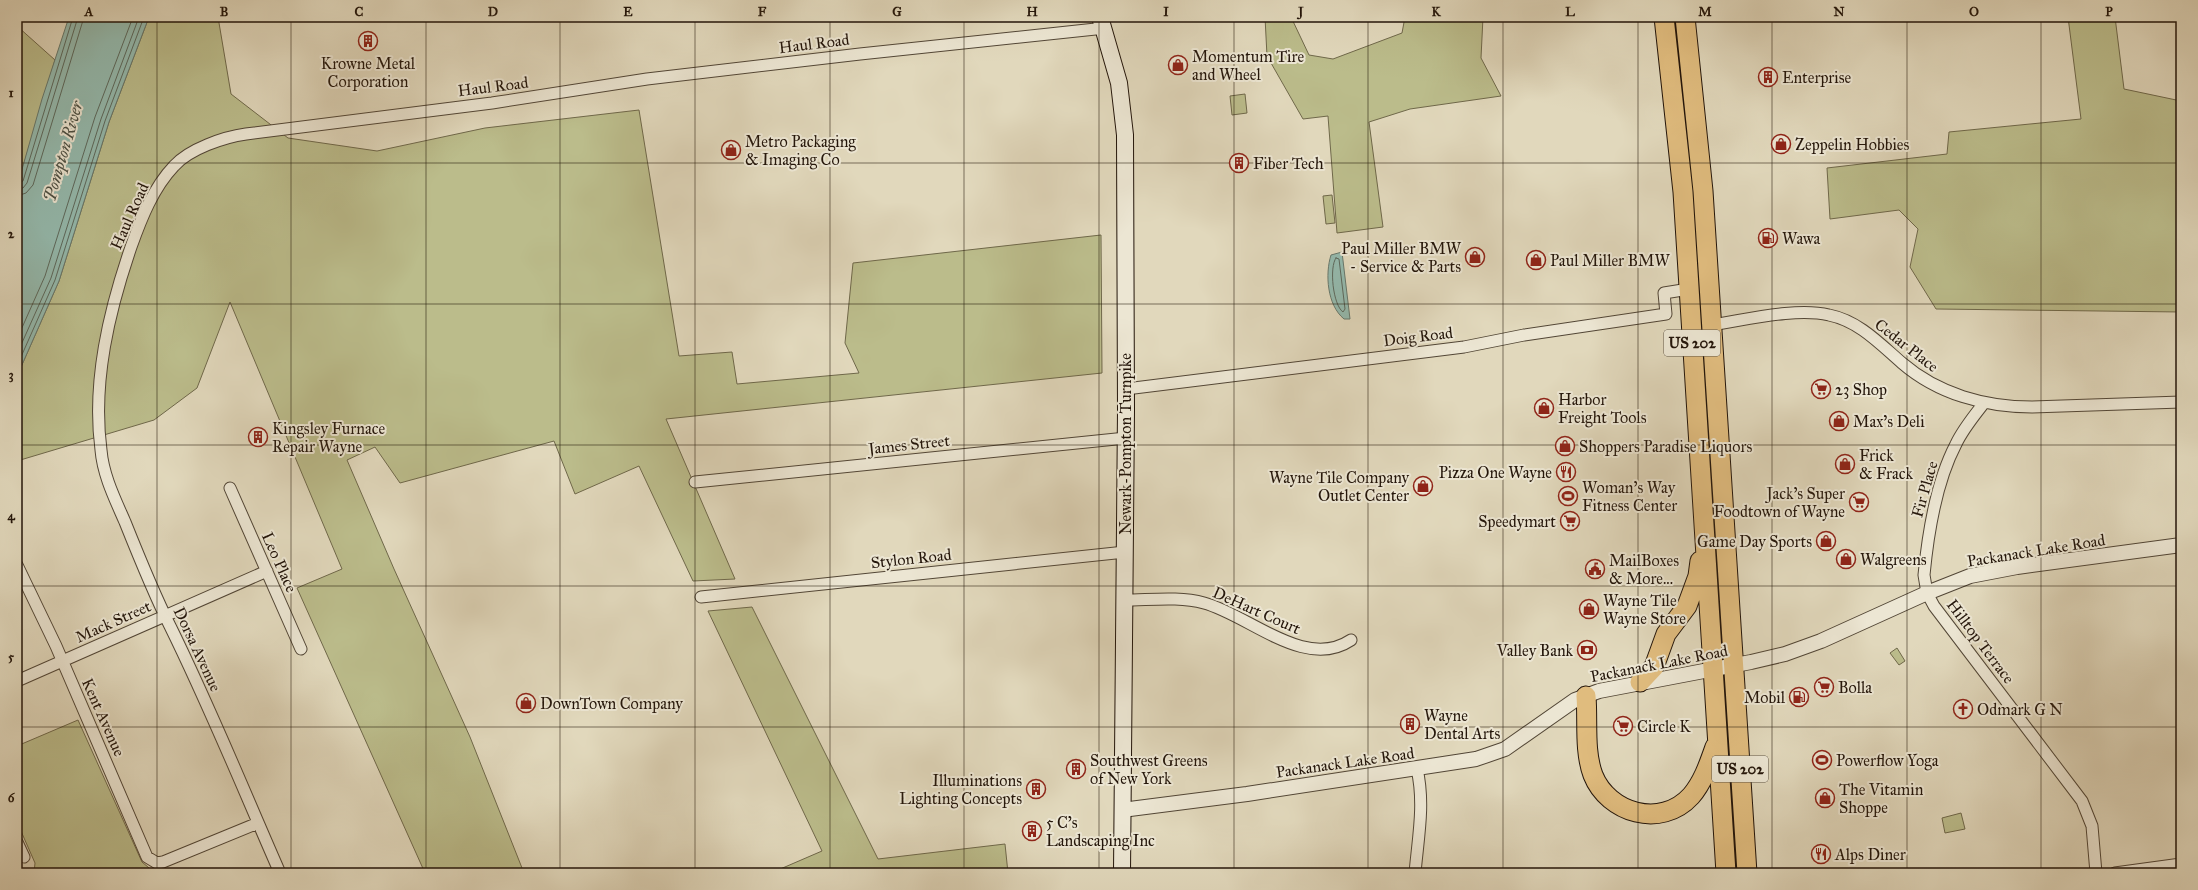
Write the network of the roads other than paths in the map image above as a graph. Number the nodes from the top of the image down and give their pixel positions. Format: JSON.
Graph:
{"nodes":[{"id":1,"x":1664,"y":17,"type":"edge"},
{"id":2,"x":1685,"y":17,"type":"edge"},
{"id":3,"x":1102,"y":23,"type":"edge"},
{"id":4,"x":1689,"y":289,"type":"junction"},
{"id":5,"x":1711,"y":325,"type":"junction"},
{"id":6,"x":1126,"y":390,"type":"junction"},
{"id":7,"x":2181,"y":402,"type":"edge"},
{"id":8,"x":1984,"y":403,"type":"junction"},
{"id":9,"x":100,"y":434,"type":"joint"},
{"id":10,"x":1126,"y":438,"type":"junction"},
{"id":11,"x":695,"y":482,"type":"dead end"},
{"id":12,"x":230,"y":488,"type":"dead end"},
{"id":13,"x":1705,"y":532,"type":"junction"},
{"id":14,"x":2181,"y":545,"type":"edge"},
{"id":15,"x":1124,"y":552,"type":"junction"},
{"id":16,"x":17,"y":565,"type":"edge"},
{"id":17,"x":267,"y":571,"type":"junction"},
{"id":18,"x":1927,"y":592,"type":"junction"},
{"id":19,"x":701,"y":597,"type":"dead end"},
{"id":20,"x":1124,"y":600,"type":"junction"},
{"id":21,"x":164,"y":616,"type":"junction"},
{"id":22,"x":1351,"y":640,"type":"dead end"},
{"id":23,"x":301,"y":649,"type":"dead end"},
{"id":24,"x":62,"y":661,"type":"junction"},
{"id":25,"x":1734,"y":666,"type":"junction"},
{"id":26,"x":1714,"y":669,"type":"junction"},
{"id":27,"x":17,"y":681,"type":"edge"},
{"id":28,"x":1640,"y":682,"type":"junction"},
{"id":29,"x":1586,"y":696,"type":"junction"},
{"id":30,"x":1718,"y":740,"type":"junction"},
{"id":31,"x":1417,"y":769,"type":"junction"},
{"id":32,"x":1122,"y":810,"type":"junction"},
{"id":33,"x":258,"y":824,"type":"junction"},
{"id":34,"x":17,"y":842,"type":"edge"},
{"id":35,"x":24,"y":857,"type":"dead end"},
{"id":36,"x":2181,"y":864,"type":"edge"},
{"id":37,"x":280,"y":873,"type":"edge"},
{"id":38,"x":1122,"y":873,"type":"edge"},
{"id":39,"x":1414,"y":873,"type":"edge"},
{"id":40,"x":1726,"y":873,"type":"edge"},
{"id":41,"x":1747,"y":873,"type":"edge"},
{"id":42,"x":2096,"y":873,"type":"edge"},
{"id":43,"x":2115,"y":873,"type":"edge"}],
"edges":[{"from":1,"to":4,"type":"highway","number":"US 202"},
{"from":2,"to":5,"type":"highway","number":"US 202"},
{"from":3,"to":6,"type":"main road","name":"Newark-Pompton Turnpike"},
{"from":3,"to":9,"type":"street","name":"Haul Road"},
{"from":4,"to":6,"type":"street","name":"Doig Road"},
{"from":4,"to":13,"type":"highway","number":"US 202"},
{"from":5,"to":8,"type":"street","name":"Cedar Place"},
{"from":5,"to":25,"type":"highway","number":"US 202"},
{"from":6,"to":10,"type":"main road","name":"Newark-Pompton Turnpike"},
{"from":7,"to":8,"type":"street","name":"Cedar Place"},
{"from":8,"to":18,"type":"street","name":"Fir Place"},
{"from":9,"to":21,"type":"street","name":"Dorsa Avenue"},
{"from":10,"to":11,"type":"street","name":"James Street"},
{"from":10,"to":15,"type":"main road","name":"Newark-Pompton Turnpike"},
{"from":12,"to":17,"type":"street","name":"Leo Place"},
{"from":13,"to":26,"type":"highway","number":"US 202"},
{"from":13,"to":28,"type":"highway"},
{"from":14,"to":18,"type":"street","name":"Packanack Lake Road"},
{"from":15,"to":19,"type":"street","name":"Stylon Road"},
{"from":15,"to":20,"type":"main road","name":"Newark-Pompton Turnpike"},
{"from":16,"to":24,"type":"street","name":"Kent Avenue"},
{"from":17,"to":21,"type":"street","name":"Mack Street"},
{"from":17,"to":23,"type":"street","name":"Leo Place"},
{"from":18,"to":25,"type":"street","name":"Packanack Lake Road"},
{"from":18,"to":42,"type":"street","name":"Hilltop Terrace"},
{"from":20,"to":22,"type":"street","name":"DeHart Court"},
{"from":20,"to":32,"type":"main road","name":"Newark-Pompton Turnpike"},
{"from":21,"to":24,"type":"street","name":"Mack Street"},
{"from":21,"to":33,"type":"street","name":"Dorsa Avenue"},
{"from":24,"to":27,"type":"street","name":"Mack Street"},
{"from":24,"to":33,"type":"street","name":"Kent Avenue"},
{"from":25,"to":26,"type":"street","name":"Packanack Lake Road"},
{"from":25,"to":41,"type":"highway","number":"US 202"},
{"from":26,"to":28,"type":"street","name":"Packanack Lake Road"},
{"from":26,"to":30,"type":"highway","number":"US 202"},
{"from":28,"to":29,"type":"street","name":"Packanack Lake Road"},
{"from":29,"to":30,"type":"highway"},
{"from":29,"to":31,"type":"street","name":"Packanack Lake Road"},
{"from":30,"to":40,"type":"highway","number":"US 202"},
{"from":31,"to":32,"type":"street","name":"Packanack Lake Road"},
{"from":31,"to":39,"type":"street"},
{"from":32,"to":38,"type":"main road","name":"Newark-Pompton Turnpike"},
{"from":33,"to":37,"type":"street","name":"Dorsa Avenue"},
{"from":34,"to":35,"type":"street"},
{"from":36,"to":43,"type":"street"}]}
